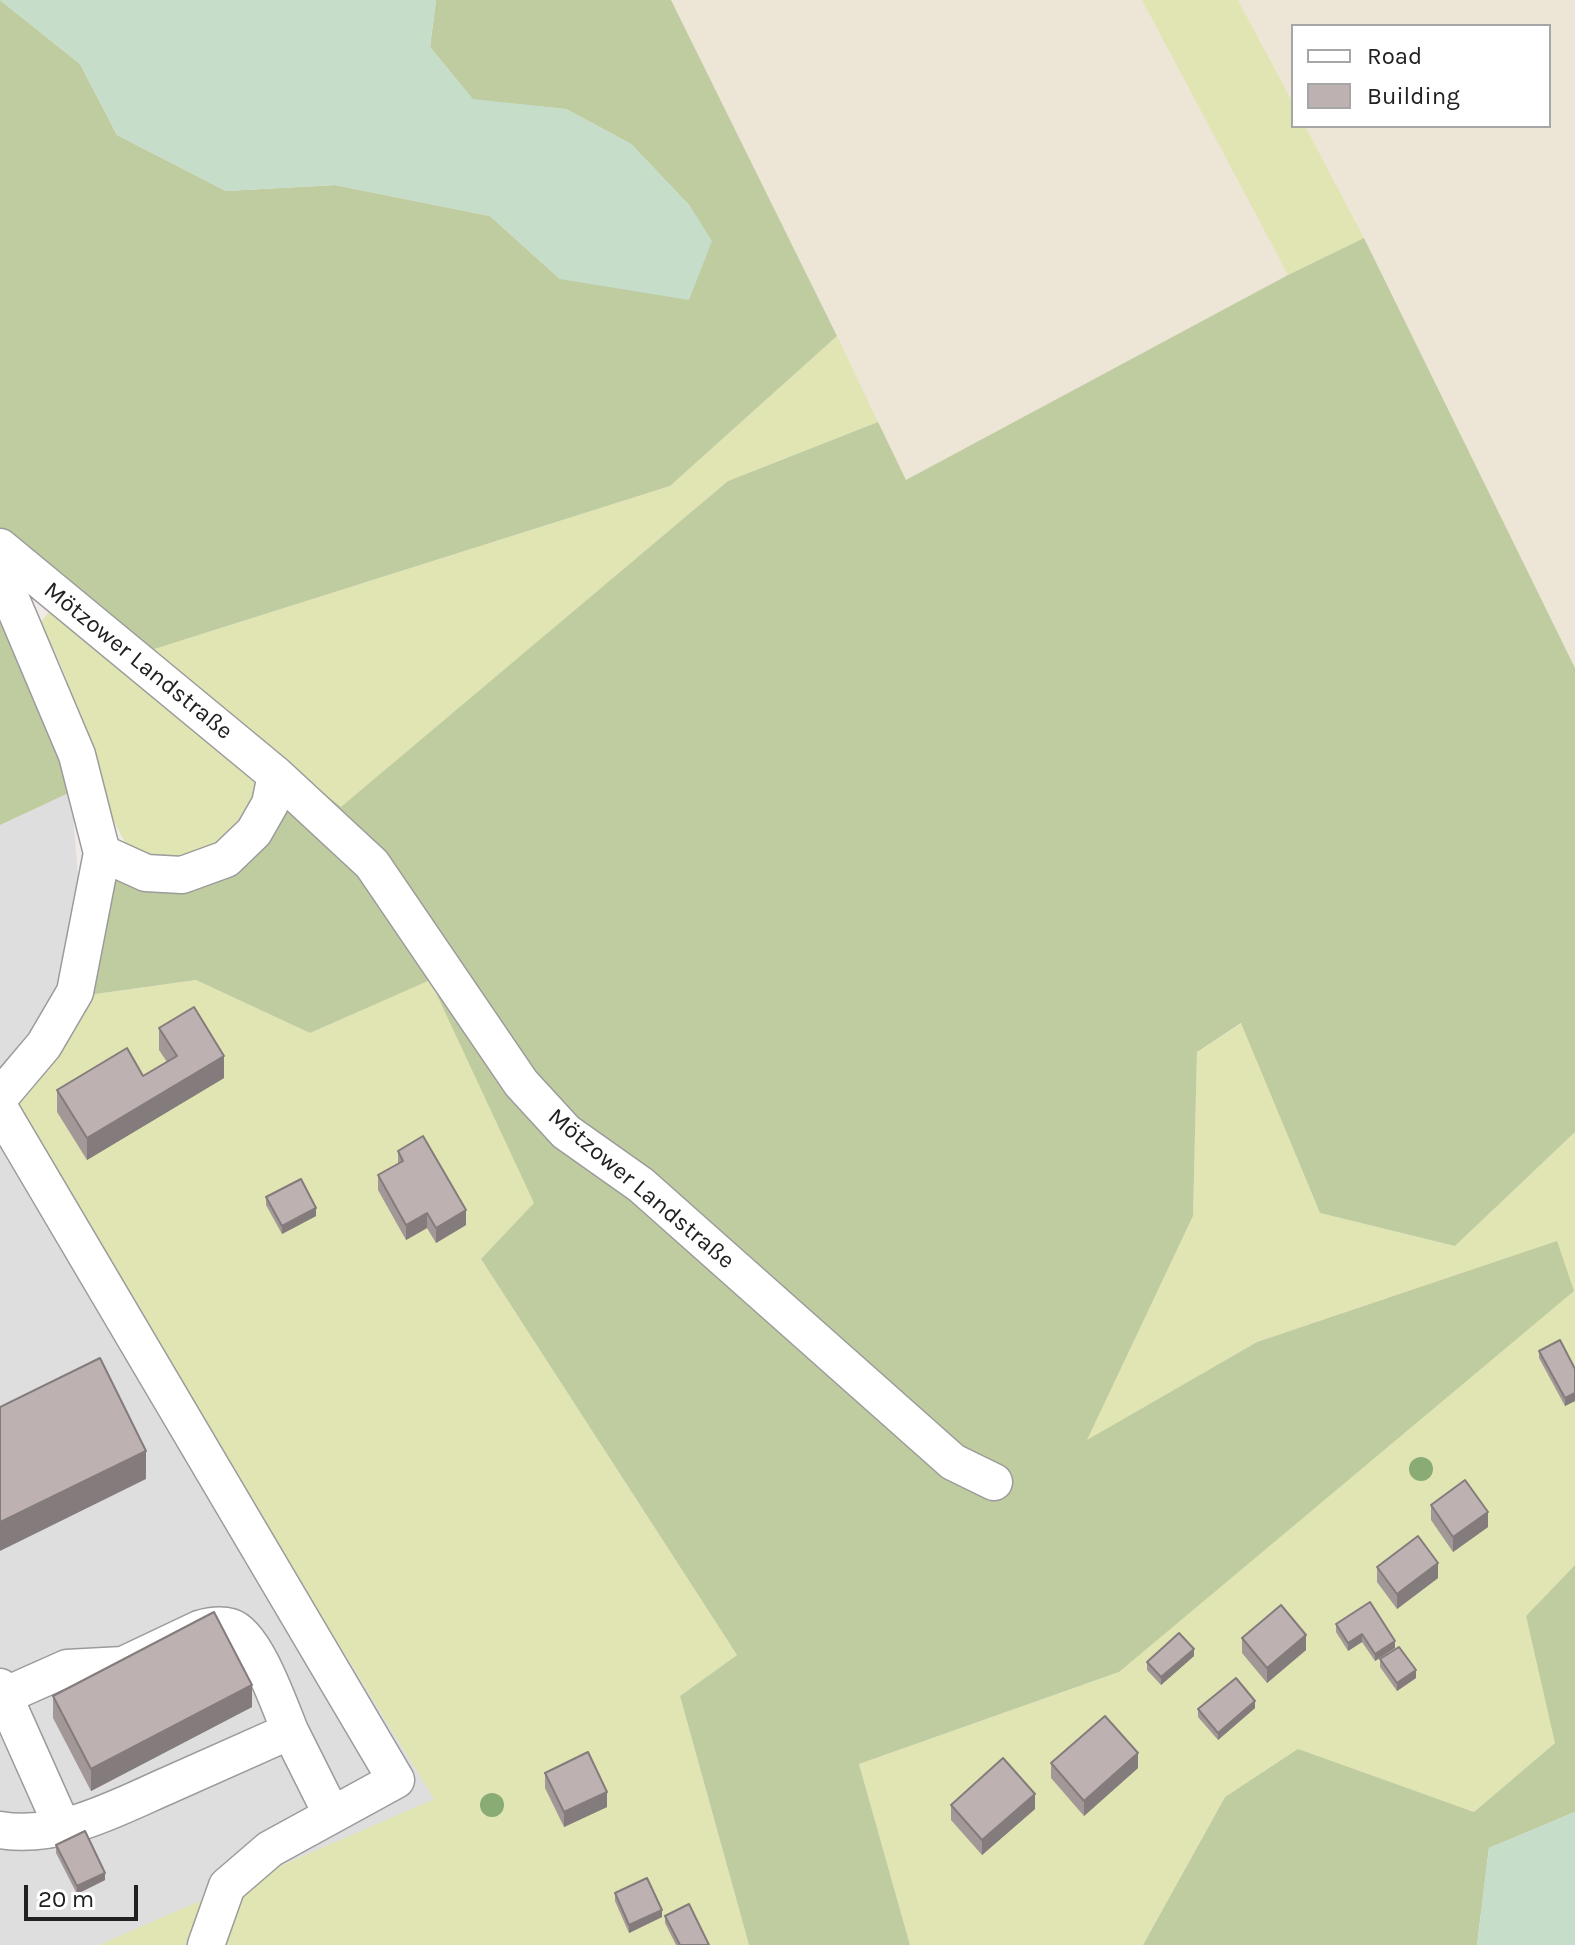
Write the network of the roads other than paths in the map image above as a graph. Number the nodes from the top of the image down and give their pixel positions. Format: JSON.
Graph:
{"nodes":[{"id":1,"x":0,"y":547,"type":"edge"},
{"id":2,"x":0,"y":573,"type":"edge"},
{"id":3,"x":276,"y":775,"type":"junction"},
{"id":4,"x":102,"y":853,"type":"junction"},
{"id":5,"x":0,"y":1097,"type":"edge"},
{"id":6,"x":0,"y":1109,"type":"edge"},
{"id":7,"x":994,"y":1482,"type":"dead end"},
{"id":8,"x":2,"y":1691,"type":"edge"},
{"id":9,"x":290,"y":1731,"type":"junction"},
{"id":10,"x":11,"y":1740,"type":"edge"},
{"id":11,"x":332,"y":1815,"type":"junction"},
{"id":12,"x":62,"y":1826,"type":"junction"},
{"id":13,"x":0,"y":1830,"type":"edge"},
{"id":14,"x":206,"y":1945,"type":"edge"}],
"edges":[{"from":1,"to":3,"type":"street","name":"Mötzower Landstraße"},
{"from":2,"to":4,"type":"street","name":"Mötzower Landstraße"},
{"from":3,"to":4,"type":"street"},
{"from":3,"to":7,"type":"street","name":"Mötzower Landstraße"},
{"from":4,"to":5,"type":"street"},
{"from":6,"to":11,"type":"street"},
{"from":8,"to":9,"type":"street"},
{"from":8,"to":10,"type":"street"},
{"from":9,"to":11,"type":"street"},
{"from":9,"to":12,"type":"street"},
{"from":10,"to":12,"type":"street"},
{"from":11,"to":14,"type":"street"},
{"from":12,"to":13,"type":"street"}]}
